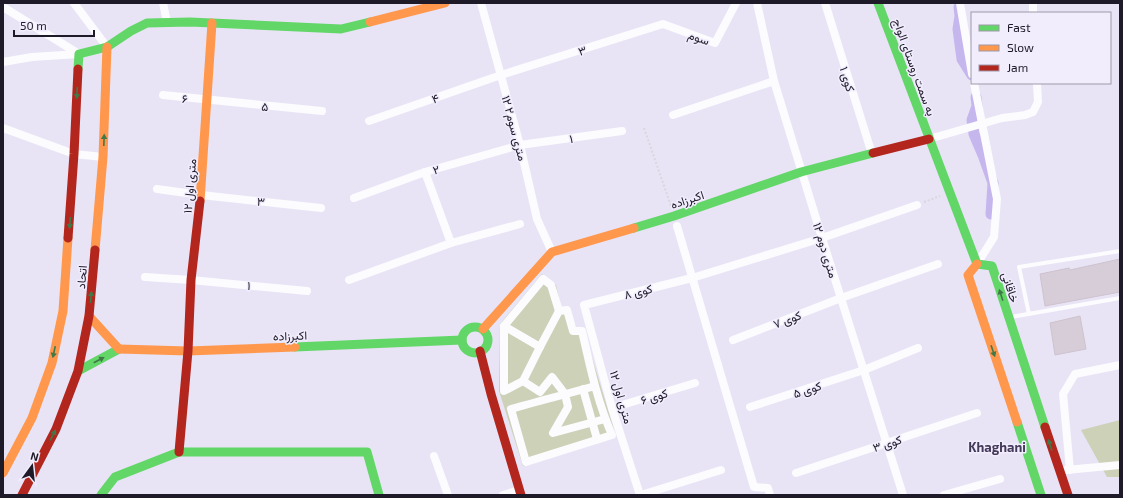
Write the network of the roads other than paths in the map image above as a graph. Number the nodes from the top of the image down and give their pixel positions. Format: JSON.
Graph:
{"nodes":[{"id":1,"x":74,"y":3,"type":"edge"},
{"id":2,"x":163,"y":3,"type":"edge"},
{"id":3,"x":445,"y":3,"type":"edge"},
{"id":4,"x":481,"y":3,"type":"edge"},
{"id":5,"x":736,"y":3,"type":"edge"},
{"id":6,"x":757,"y":3,"type":"edge"},
{"id":7,"x":825,"y":3,"type":"edge"},
{"id":8,"x":878,"y":3,"type":"edge"},
{"id":9,"x":960,"y":3,"type":"edge"},
{"id":10,"x":3,"y":7,"type":"edge"},
{"id":11,"x":167,"y":22,"type":"junction"},
{"id":12,"x":212,"y":23,"type":"junction"},
{"id":13,"x":663,"y":24,"type":"joint"},
{"id":14,"x":107,"y":47,"type":"junction"},
{"id":15,"x":79,"y":54,"type":"junction"},
{"id":16,"x":3,"y":62,"type":"edge"},
{"id":17,"x":971,"y":68,"type":"edge"},
{"id":18,"x":500,"y":75,"type":"junction"},
{"id":19,"x":774,"y":81,"type":"junction"},
{"id":20,"x":974,"y":84,"type":"edge"},
{"id":21,"x":1037,"y":84,"type":"edge"},
{"id":22,"x":163,"y":95,"type":"dead end"},
{"id":23,"x":208,"y":100,"type":"junction"},
{"id":24,"x":322,"y":111,"type":"dead end"},
{"id":25,"x":673,"y":114,"type":"dead end"},
{"id":26,"x":370,"y":121,"type":"dead end"},
{"id":27,"x":983,"y":124,"type":"junction"},
{"id":28,"x":3,"y":128,"type":"edge"},
{"id":29,"x":622,"y":131,"type":"dead end"},
{"id":30,"x":929,"y":139,"type":"junction"},
{"id":31,"x":520,"y":145,"type":"junction"},
{"id":32,"x":74,"y":154,"type":"junction"},
{"id":33,"x":872,"y":154,"type":"junction"},
{"id":34,"x":103,"y":157,"type":"junction"},
{"id":35,"x":425,"y":172,"type":"junction"},
{"id":36,"x":802,"y":172,"type":"junction"},
{"id":37,"x":157,"y":189,"type":"dead end"},
{"id":38,"x":201,"y":195,"type":"junction"},
{"id":39,"x":354,"y":198,"type":"dead end"},
{"id":40,"x":917,"y":205,"type":"road end"},
{"id":41,"x":321,"y":208,"type":"dead end"},
{"id":42,"x":520,"y":224,"type":"dead end"},
{"id":43,"x":677,"y":226,"type":"dead end"},
{"id":44,"x":822,"y":238,"type":"junction"},
{"id":45,"x":451,"y":243,"type":"junction"},
{"id":46,"x":1120,"y":251,"type":"edge"},
{"id":47,"x":552,"y":252,"type":"junction"},
{"id":48,"x":938,"y":264,"type":"dead end"},
{"id":49,"x":977,"y":264,"type":"junction"},
{"id":50,"x":145,"y":277,"type":"dead end"},
{"id":51,"x":692,"y":278,"type":"junction"},
{"id":52,"x":191,"y":280,"type":"junction"},
{"id":53,"x":349,"y":280,"type":"dead end"},
{"id":54,"x":307,"y":291,"type":"dead end"},
{"id":55,"x":841,"y":298,"type":"junction"},
{"id":56,"x":1120,"y":298,"type":"edge"},
{"id":57,"x":584,"y":305,"type":"joint"},
{"id":58,"x":560,"y":311,"type":"junction"},
{"id":59,"x":1029,"y":314,"type":"junction"},
{"id":60,"x":90,"y":316,"type":"junction"},
{"id":61,"x":1009,"y":318,"type":"junction"},
{"id":62,"x":504,"y":326,"type":"junction"},
{"id":63,"x":483,"y":329,"type":"junction"},
{"id":64,"x":462,"y":340,"type":"junction"},
{"id":65,"x":734,"y":340,"type":"dead end"},
{"id":66,"x":540,"y":347,"type":"junction"},
{"id":67,"x":918,"y":348,"type":"dead end"},
{"id":68,"x":119,"y":349,"type":"junction"},
{"id":69,"x":188,"y":351,"type":"junction"},
{"id":70,"x":480,"y":351,"type":"junction"},
{"id":71,"x":1120,"y":365,"type":"edge"},
{"id":72,"x":864,"y":370,"type":"junction"},
{"id":73,"x":78,"y":371,"type":"junction"},
{"id":74,"x":523,"y":381,"type":"junction"},
{"id":75,"x":695,"y":383,"type":"dead end"},
{"id":76,"x":595,"y":386,"type":"junction"},
{"id":77,"x":583,"y":389,"type":"junction"},
{"id":78,"x":565,"y":394,"type":"junction"},
{"id":79,"x":750,"y":407,"type":"dead end"},
{"id":80,"x":612,"y":408,"type":"junction"},
{"id":81,"x":977,"y":413,"type":"dead end"},
{"id":82,"x":605,"y":419,"type":"junction"},
{"id":83,"x":592,"y":423,"type":"junction"},
{"id":84,"x":597,"y":439,"type":"junction"},
{"id":85,"x":887,"y":443,"type":"junction"},
{"id":86,"x":179,"y":452,"type":"junction"},
{"id":87,"x":434,"y":456,"type":"dead end"},
{"id":88,"x":1120,"y":465,"type":"edge"},
{"id":89,"x":721,"y":470,"type":"dead end"},
{"id":90,"x":1070,"y":470,"type":"junction"},
{"id":91,"x":1059,"y":471,"type":"junction"},
{"id":92,"x":3,"y":472,"type":"edge"},
{"id":93,"x":796,"y":473,"type":"dead end"},
{"id":94,"x":1000,"y":479,"type":"dead end"},
{"id":95,"x":521,"y":493,"type":"edge"},
{"id":96,"x":22,"y":495,"type":"edge"},
{"id":97,"x":101,"y":495,"type":"edge"},
{"id":98,"x":379,"y":495,"type":"edge"},
{"id":99,"x":448,"y":495,"type":"edge"},
{"id":100,"x":503,"y":495,"type":"edge"},
{"id":101,"x":641,"y":495,"type":"edge"},
{"id":102,"x":770,"y":495,"type":"edge"},
{"id":103,"x":903,"y":495,"type":"edge"},
{"id":104,"x":944,"y":495,"type":"edge"},
{"id":105,"x":1041,"y":495,"type":"edge"},
{"id":106,"x":1068,"y":495,"type":"edge"}],
"edges":[{"from":1,"to":14,"type":"street"},
{"from":2,"to":11,"type":"street"},
{"from":3,"to":12,"type":"street"},
{"from":4,"to":18,"type":"street","name":"۱۲ متری سوم۲"},
{"from":5,"to":13,"type":"street","name":"سوم"},
{"from":6,"to":19,"type":"street","name":"۱۲ متری دوم"},
{"from":7,"to":33,"type":"street","name":"کوی ۱"},
{"from":8,"to":30,"type":"street","name":"به سمت روستای الواج"},
{"from":9,"to":17,"type":"street"},
{"from":10,"to":15,"type":"street"},
{"from":11,"to":12,"type":"street"},
{"from":11,"to":14,"type":"street"},
{"from":12,"to":23,"type":"street","name":"۱۲ متری اول"},
{"from":13,"to":18,"type":"street","name":"۳"},
{"from":14,"to":15,"type":"street"},
{"from":34,"to":14,"type":"street","name":"اتحاد","one_way":true},
{"from":15,"to":16,"type":"street"},
{"from":15,"to":32,"type":"street","name":"اتحاد","one_way":true},
{"from":18,"to":26,"type":"street","name":"۴"},
{"from":18,"to":31,"type":"street","name":"۱۲ متری سوم۲"},
{"from":19,"to":25,"type":"street"},
{"from":19,"to":36,"type":"street","name":"۱۲ متری دوم"},
{"from":20,"to":27,"type":"street"},
{"from":21,"to":27,"type":"street"},
{"from":22,"to":23,"type":"street","name":"۶"},
{"from":23,"to":24,"type":"street","name":"۵"},
{"from":23,"to":38,"type":"street","name":"۱۲ متری اول"},
{"from":27,"to":30,"type":"street"},
{"from":27,"to":49,"type":"street"},
{"from":28,"to":32,"type":"street"},
{"from":29,"to":31,"type":"street","name":"۱"},
{"from":30,"to":33,"type":"street","name":"اکبرزاده"},
{"from":30,"to":49,"type":"street","name":"به سمت روستای الواج"},
{"from":31,"to":35,"type":"street","name":"۲"},
{"from":31,"to":47,"type":"street","name":"۱۲ متری سوم۲"},
{"from":32,"to":34,"type":"street"},
{"from":32,"to":92,"type":"street","name":"اتحاد","one_way":true},
{"from":33,"to":36,"type":"street","name":"اکبرزاده"},
{"from":60,"to":34,"type":"street","name":"اتحاد","one_way":true},
{"from":35,"to":39,"type":"street","name":"۲"},
{"from":35,"to":45,"type":"street"},
{"from":36,"to":44,"type":"street","name":"۱۲ متری دوم"},
{"from":36,"to":47,"type":"street","name":"اکبرزاده"},
{"from":37,"to":38,"type":"street"},
{"from":38,"to":41,"type":"street","name":"۳"},
{"from":38,"to":52,"type":"street","name":"۱۲ متری اول"},
{"from":40,"to":44,"type":"street","name":"کوی ۸"},
{"from":42,"to":45,"type":"street"},
{"from":43,"to":51,"type":"street"},
{"from":44,"to":51,"type":"street","name":"کوی ۸"},
{"from":44,"to":55,"type":"street","name":"۱۲ متری دوم"},
{"from":45,"to":53,"type":"street"},
{"from":46,"to":59,"type":"lane"},
{"from":47,"to":63,"type":"street"},
{"from":48,"to":55,"type":"street","name":"کوی ۷"},
{"from":61,"to":49,"type":"street","name":"خاقانی","one_way":true},
{"from":49,"to":105,"type":"street","one_way":true},
{"from":50,"to":52,"type":"street"},
{"from":51,"to":57,"type":"street","name":"کوی ۸"},
{"from":51,"to":102,"type":"street"},
{"from":52,"to":54,"type":"street","name":"۱"},
{"from":52,"to":69,"type":"street","name":"۱۲ متری اول"},
{"from":55,"to":65,"type":"street","name":"کوی ۷"},
{"from":55,"to":72,"type":"street","name":"۱۲ متری دوم"},
{"from":56,"to":59,"type":"lane"},
{"from":57,"to":80,"type":"street","name":"۱۲ متری اول"},
{"from":58,"to":62,"type":"street"},
{"from":58,"to":66,"type":"street"},
{"from":58,"to":76,"type":"street"},
{"from":59,"to":61,"type":"lane"},
{"from":60,"to":68,"type":"street"},
{"from":60,"to":73,"type":"street","name":"اتحاد"},
{"from":91,"to":61,"type":"street","name":"خاقانی","one_way":true},
{"from":62,"to":66,"type":"street"},
{"from":62,"to":74,"type":"street"},
{"from":63,"to":64,"type":"street"},
{"from":63,"to":70,"type":"street"},
{"from":64,"to":69,"type":"street","name":"اکبرزاده"},
{"from":64,"to":70,"type":"street"},
{"from":66,"to":74,"type":"street"},
{"from":67,"to":72,"type":"street","name":"کوی ۵"},
{"from":68,"to":69,"type":"street","name":"اکبرزاده"},
{"from":73,"to":68,"type":"street","one_way":true},
{"from":69,"to":86,"type":"street","name":"۱۲ متری اول"},
{"from":70,"to":95,"type":"street"},
{"from":71,"to":90,"type":"street"},
{"from":72,"to":79,"type":"street","name":"کوی ۵"},
{"from":72,"to":85,"type":"street","name":"۱۲ متری دوم"},
{"from":96,"to":73,"type":"street","name":"اتحاد","one_way":true},
{"from":74,"to":78,"type":"street"},
{"from":75,"to":80,"type":"street","name":"کوی ۶"},
{"from":76,"to":77,"type":"street"},
{"from":76,"to":82,"type":"street"},
{"from":77,"to":78,"type":"street"},
{"from":77,"to":83,"type":"street"},
{"from":78,"to":83,"type":"street"},
{"from":78,"to":84,"type":"street"},
{"from":80,"to":101,"type":"street","name":"۱۲ متری اول"},
{"from":81,"to":85,"type":"street","name":"کوی ۳"},
{"from":82,"to":83,"type":"street"},
{"from":82,"to":84,"type":"street"},
{"from":83,"to":84,"type":"street"},
{"from":85,"to":93,"type":"street","name":"کوی ۳"},
{"from":85,"to":103,"type":"street","name":"۱۲ متری دوم"},
{"from":86,"to":97,"type":"street"},
{"from":86,"to":98,"type":"street"},
{"from":87,"to":99,"type":"street"},
{"from":88,"to":90,"type":"street"},
{"from":89,"to":101,"type":"street"},
{"from":90,"to":91,"type":"street"},
{"from":91,"to":106,"type":"street","name":"خاقانی"},
{"from":94,"to":104,"type":"street"},
{"from":95,"to":100,"type":"street"}]}
